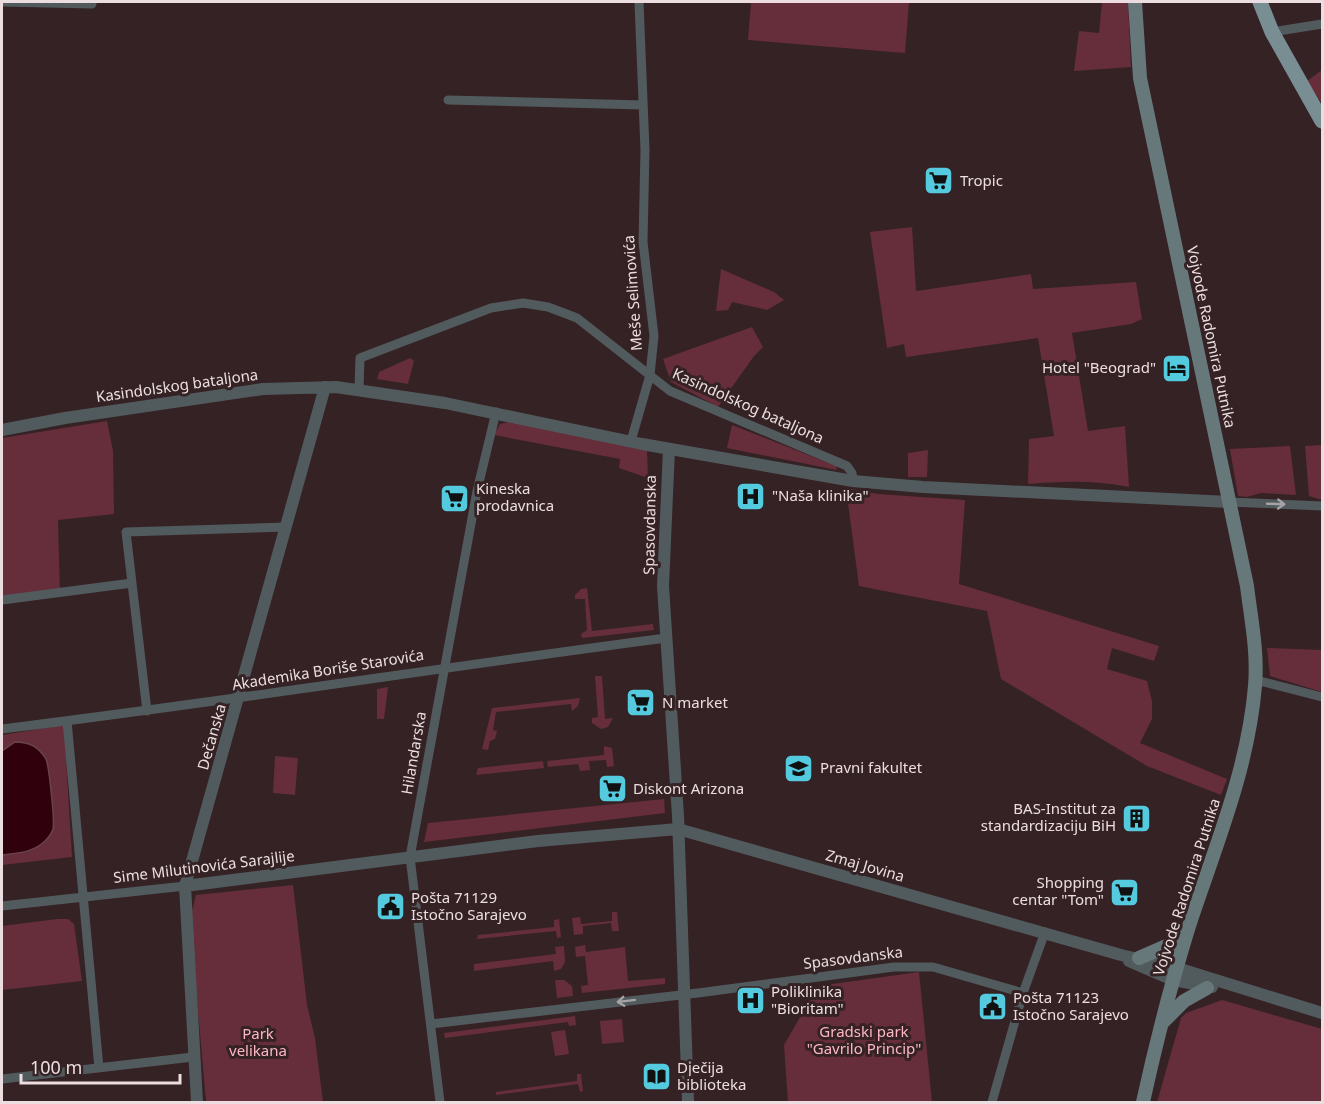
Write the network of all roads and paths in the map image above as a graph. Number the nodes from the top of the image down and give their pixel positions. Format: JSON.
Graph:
{"nodes":[{"id":1,"x":3,"y":2,"type":"edge"},
{"id":2,"x":47,"y":2,"type":"edge"},
{"id":3,"x":639,"y":2,"type":"edge"},
{"id":4,"x":1136,"y":2,"type":"edge"},
{"id":5,"x":1260,"y":2,"type":"edge"},
{"id":6,"x":92,"y":4,"type":"dead end"},
{"id":7,"x":1323,"y":24,"type":"edge"},
{"id":8,"x":1272,"y":32,"type":"junction"},
{"id":9,"x":448,"y":100,"type":"dead end"},
{"id":10,"x":643,"y":105,"type":"junction"},
{"id":11,"x":1323,"y":121,"type":"edge"},
{"id":12,"x":650,"y":375,"type":"junction"},
{"id":13,"x":325,"y":387,"type":"junction"},
{"id":14,"x":358,"y":389,"type":"junction"},
{"id":15,"x":496,"y":412,"type":"junction"},
{"id":16,"x":2,"y":430,"type":"edge"},
{"id":17,"x":631,"y":441,"type":"junction"},
{"id":18,"x":669,"y":449,"type":"junction"},
{"id":19,"x":852,"y":481,"type":"junction"},
{"id":20,"x":1229,"y":502,"type":"junction"},
{"id":21,"x":1323,"y":506,"type":"edge"},
{"id":22,"x":286,"y":527,"type":"junction"},
{"id":23,"x":132,"y":583,"type":"junction"},
{"id":24,"x":2,"y":600,"type":"edge"},
{"id":25,"x":666,"y":638,"type":"junction"},
{"id":26,"x":446,"y":667,"type":"junction"},
{"id":27,"x":1256,"y":680,"type":"junction"},
{"id":28,"x":1323,"y":697,"type":"edge"},
{"id":29,"x":239,"y":699,"type":"junction"},
{"id":30,"x":147,"y":711,"type":"junction"},
{"id":31,"x":67,"y":721,"type":"junction"},
{"id":32,"x":2,"y":729,"type":"edge"},
{"id":33,"x":678,"y":829,"type":"junction"},
{"id":34,"x":410,"y":857,"type":"junction"},
{"id":35,"x":185,"y":886,"type":"junction"},
{"id":36,"x":83,"y":896,"type":"junction"},
{"id":37,"x":2,"y":906,"type":"edge"},
{"id":38,"x":1189,"y":926,"type":"junction"},
{"id":39,"x":1045,"y":932,"type":"junction"},
{"id":40,"x":1121,"y":955,"type":"junction"},
{"id":41,"x":1139,"y":958,"type":"junction"},
{"id":42,"x":1175,"y":974,"type":"junction"},
{"id":43,"x":1231,"y":985,"type":"junction"},
{"id":44,"x":1207,"y":988,"type":"junction"},
{"id":45,"x":1023,"y":993,"type":"junction"},
{"id":46,"x":684,"y":994,"type":"junction"},
{"id":47,"x":1323,"y":1013,"type":"edge"},
{"id":48,"x":430,"y":1024,"type":"junction"},
{"id":49,"x":1160,"y":1026,"type":"junction"},
{"id":50,"x":194,"y":1057,"type":"junction"},
{"id":51,"x":99,"y":1068,"type":"junction"},
{"id":52,"x":2,"y":1079,"type":"edge"},
{"id":53,"x":196,"y":1102,"type":"edge"},
{"id":54,"x":440,"y":1102,"type":"edge"},
{"id":55,"x":688,"y":1102,"type":"edge"},
{"id":56,"x":992,"y":1102,"type":"edge"},
{"id":57,"x":1143,"y":1102,"type":"edge"}],
"edges":[{"from":1,"to":2,"type":"street"},
{"from":2,"to":6,"type":"street"},
{"from":3,"to":10,"type":"street","name":"Meše Selimovića"},
{"from":4,"to":20,"type":"main road","name":"Vojvode Radomira Putnika"},
{"from":5,"to":8,"type":"main road"},
{"from":7,"to":8,"type":"street"},
{"from":8,"to":11,"type":"main road"},
{"from":9,"to":10,"type":"street"},
{"from":10,"to":12,"type":"street","name":"Meše Selimovića"},
{"from":12,"to":14,"type":"street","name":"Kasindolskog bataljona"},
{"from":12,"to":17,"type":"street","name":"Meše Selimovića"},
{"from":12,"to":19,"type":"street","name":"Kasindolskog bataljona"},
{"from":13,"to":14,"type":"street","name":"Kasindolskog bataljona"},
{"from":13,"to":16,"type":"street","name":"Kasindolskog bataljona"},
{"from":13,"to":22,"type":"street","name":"Dečanska"},
{"from":14,"to":15,"type":"street","name":"Kasindolskog bataljona"},
{"from":15,"to":17,"type":"street","name":"Kasindolskog bataljona"},
{"from":15,"to":26,"type":"street","name":"Hilandarska"},
{"from":17,"to":18,"type":"street","name":"Kasindolskog bataljona"},
{"from":18,"to":19,"type":"street","name":"Kasindolskog bataljona"},
{"from":18,"to":25,"type":"street","name":"Spasovdanska"},
{"from":19,"to":20,"type":"street","name":"Kasindolskog bataljona"},
{"from":20,"to":21,"type":"street","one_way":true},
{"from":20,"to":27,"type":"main road","name":"Vojvode Radomira Putnika"},
{"from":22,"to":23,"type":"street"},
{"from":22,"to":29,"type":"street","name":"Dečanska"},
{"from":23,"to":24,"type":"street"},
{"from":23,"to":30,"type":"street"},
{"from":25,"to":26,"type":"street"},
{"from":25,"to":33,"type":"street","name":"Spasovdanska"},
{"from":26,"to":29,"type":"street","name":"Akademika Boriše Starovića"},
{"from":26,"to":34,"type":"street","name":"Hilandarska"},
{"from":27,"to":28,"type":"street"},
{"from":27,"to":38,"type":"main road","name":"Vojvode Radomira Putnika"},
{"from":29,"to":30,"type":"street","name":"Akademika Boriše Starovića"},
{"from":29,"to":35,"type":"street","name":"Dečanska"},
{"from":30,"to":31,"type":"street","name":"Akademika Boriše Starovića"},
{"from":31,"to":32,"type":"street","name":"Akademika Boriše Starovića"},
{"from":31,"to":36,"type":"street"},
{"from":33,"to":34,"type":"street"},
{"from":33,"to":39,"type":"street","name":"Zmaj Jovina"},
{"from":33,"to":46,"type":"street","name":"Spasovdanska"},
{"from":34,"to":35,"type":"street","name":"Sime Milutinovića Sarajlije"},
{"from":34,"to":48,"type":"street","name":"Hilandarska"},
{"from":35,"to":36,"type":"street","name":"Sime Milutinovića Sarajlije"},
{"from":35,"to":50,"type":"street","name":"Dečanska"},
{"from":36,"to":37,"type":"street","name":"Sime Milutinovića Sarajlije"},
{"from":36,"to":51,"type":"street"},
{"from":38,"to":41,"type":"main road"},
{"from":38,"to":42,"type":"main road","name":"Vojvode Radomira Putnika"},
{"from":39,"to":40,"type":"street","name":"Zmaj Jovina"},
{"from":39,"to":45,"type":"street"},
{"from":40,"to":41,"type":"street","name":"Zmaj Jovina"},
{"from":40,"to":42,"type":"street","name":"Zmaj Jovina"},
{"from":41,"to":42,"type":"street","name":"Zmaj Jovina"},
{"from":42,"to":43,"type":"street"},
{"from":42,"to":44,"type":"street"},
{"from":42,"to":49,"type":"main road","name":"Vojvode Radomira Putnika"},
{"from":43,"to":44,"type":"street"},
{"from":43,"to":47,"type":"street"},
{"from":44,"to":49,"type":"main road"},
{"from":45,"to":46,"type":"street","name":"Spasovdanska"},
{"from":45,"to":56,"type":"street"},
{"from":46,"to":48,"type":"street","name":"Spasovdanska","one_way":true},
{"from":46,"to":55,"type":"street","name":"Spasovdanska"},
{"from":48,"to":54,"type":"street","name":"Hilandarska"},
{"from":49,"to":57,"type":"main road","name":"Vojvode Radomira Putnika"},
{"from":50,"to":51,"type":"street"},
{"from":50,"to":53,"type":"street","name":"Dečanska"},
{"from":51,"to":52,"type":"street"}]}
